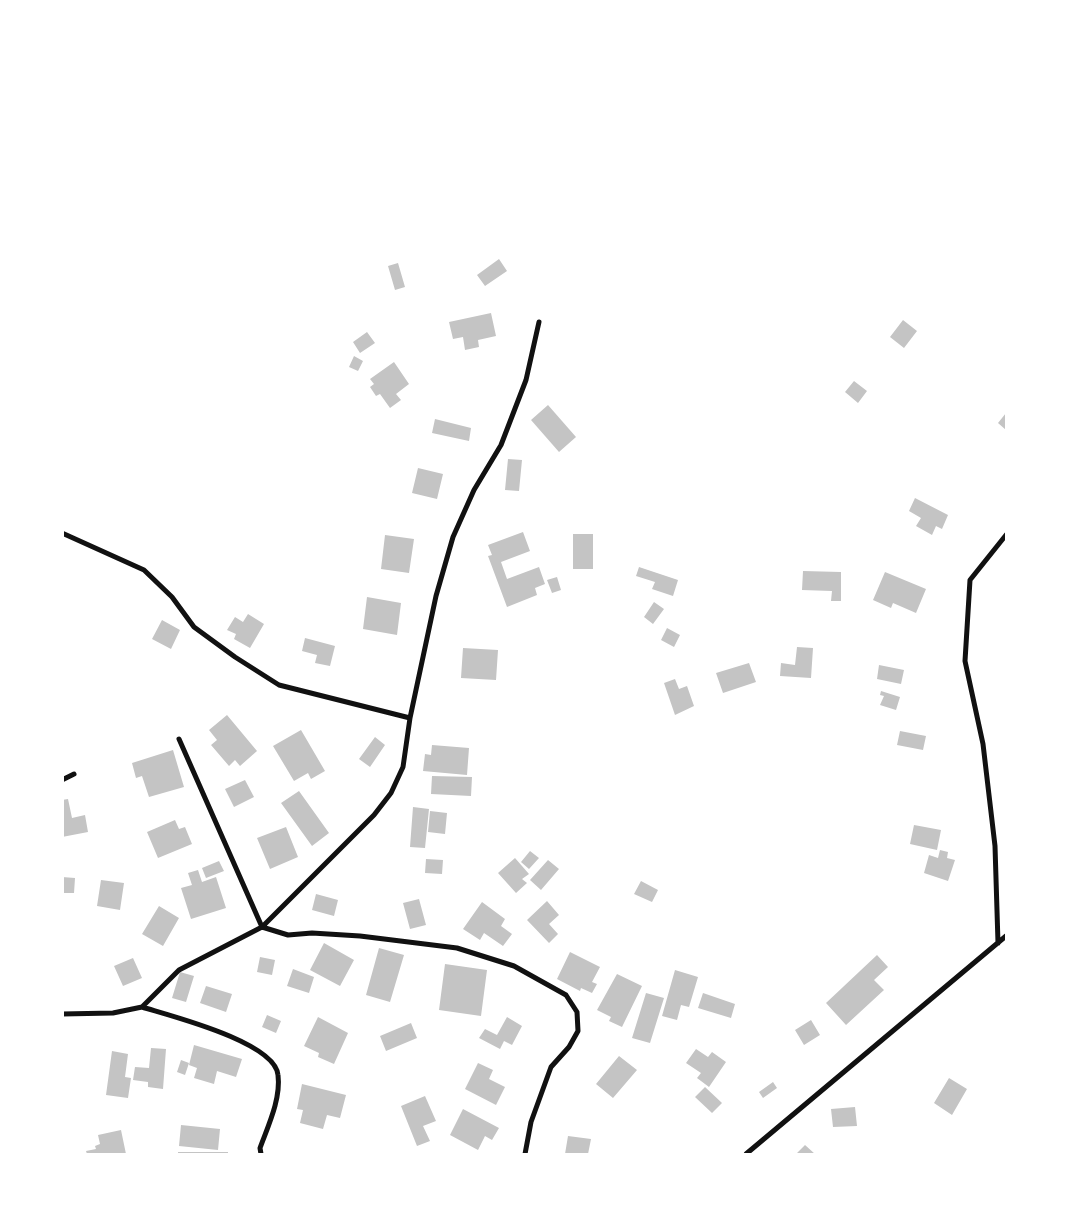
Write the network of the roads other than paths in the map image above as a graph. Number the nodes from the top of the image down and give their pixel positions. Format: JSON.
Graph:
{"nodes":[{"id":1,"x":539,"y":322,"type":"dead end"},
{"id":2,"x":62,"y":533,"type":"edge"},
{"id":3,"x":1006,"y":535,"type":"edge"},
{"id":4,"x":410,"y":718,"type":"junction"},
{"id":5,"x":179,"y":739,"type":"dead end"},
{"id":6,"x":74,"y":774,"type":"dead end"},
{"id":7,"x":62,"y":780,"type":"edge"},
{"id":8,"x":262,"y":927,"type":"junction"},
{"id":9,"x":1006,"y":936,"type":"edge"},
{"id":10,"x":998,"y":943,"type":"junction"},
{"id":11,"x":142,"y":1007,"type":"junction"},
{"id":12,"x":62,"y":1014,"type":"edge"},
{"id":13,"x":261,"y":1154,"type":"edge"},
{"id":14,"x":525,"y":1154,"type":"edge"},
{"id":15,"x":746,"y":1154,"type":"edge"}],
"edges":[{"from":1,"to":4,"type":"street"},
{"from":2,"to":4,"type":"street"},
{"from":3,"to":10,"type":"street"},
{"from":4,"to":8,"type":"street"},
{"from":5,"to":8,"type":"street"},
{"from":6,"to":7,"type":"street"},
{"from":8,"to":11,"type":"street"},
{"from":8,"to":14,"type":"street"},
{"from":9,"to":10,"type":"street"},
{"from":10,"to":15,"type":"street"},
{"from":11,"to":12,"type":"street"},
{"from":11,"to":13,"type":"street"}]}
